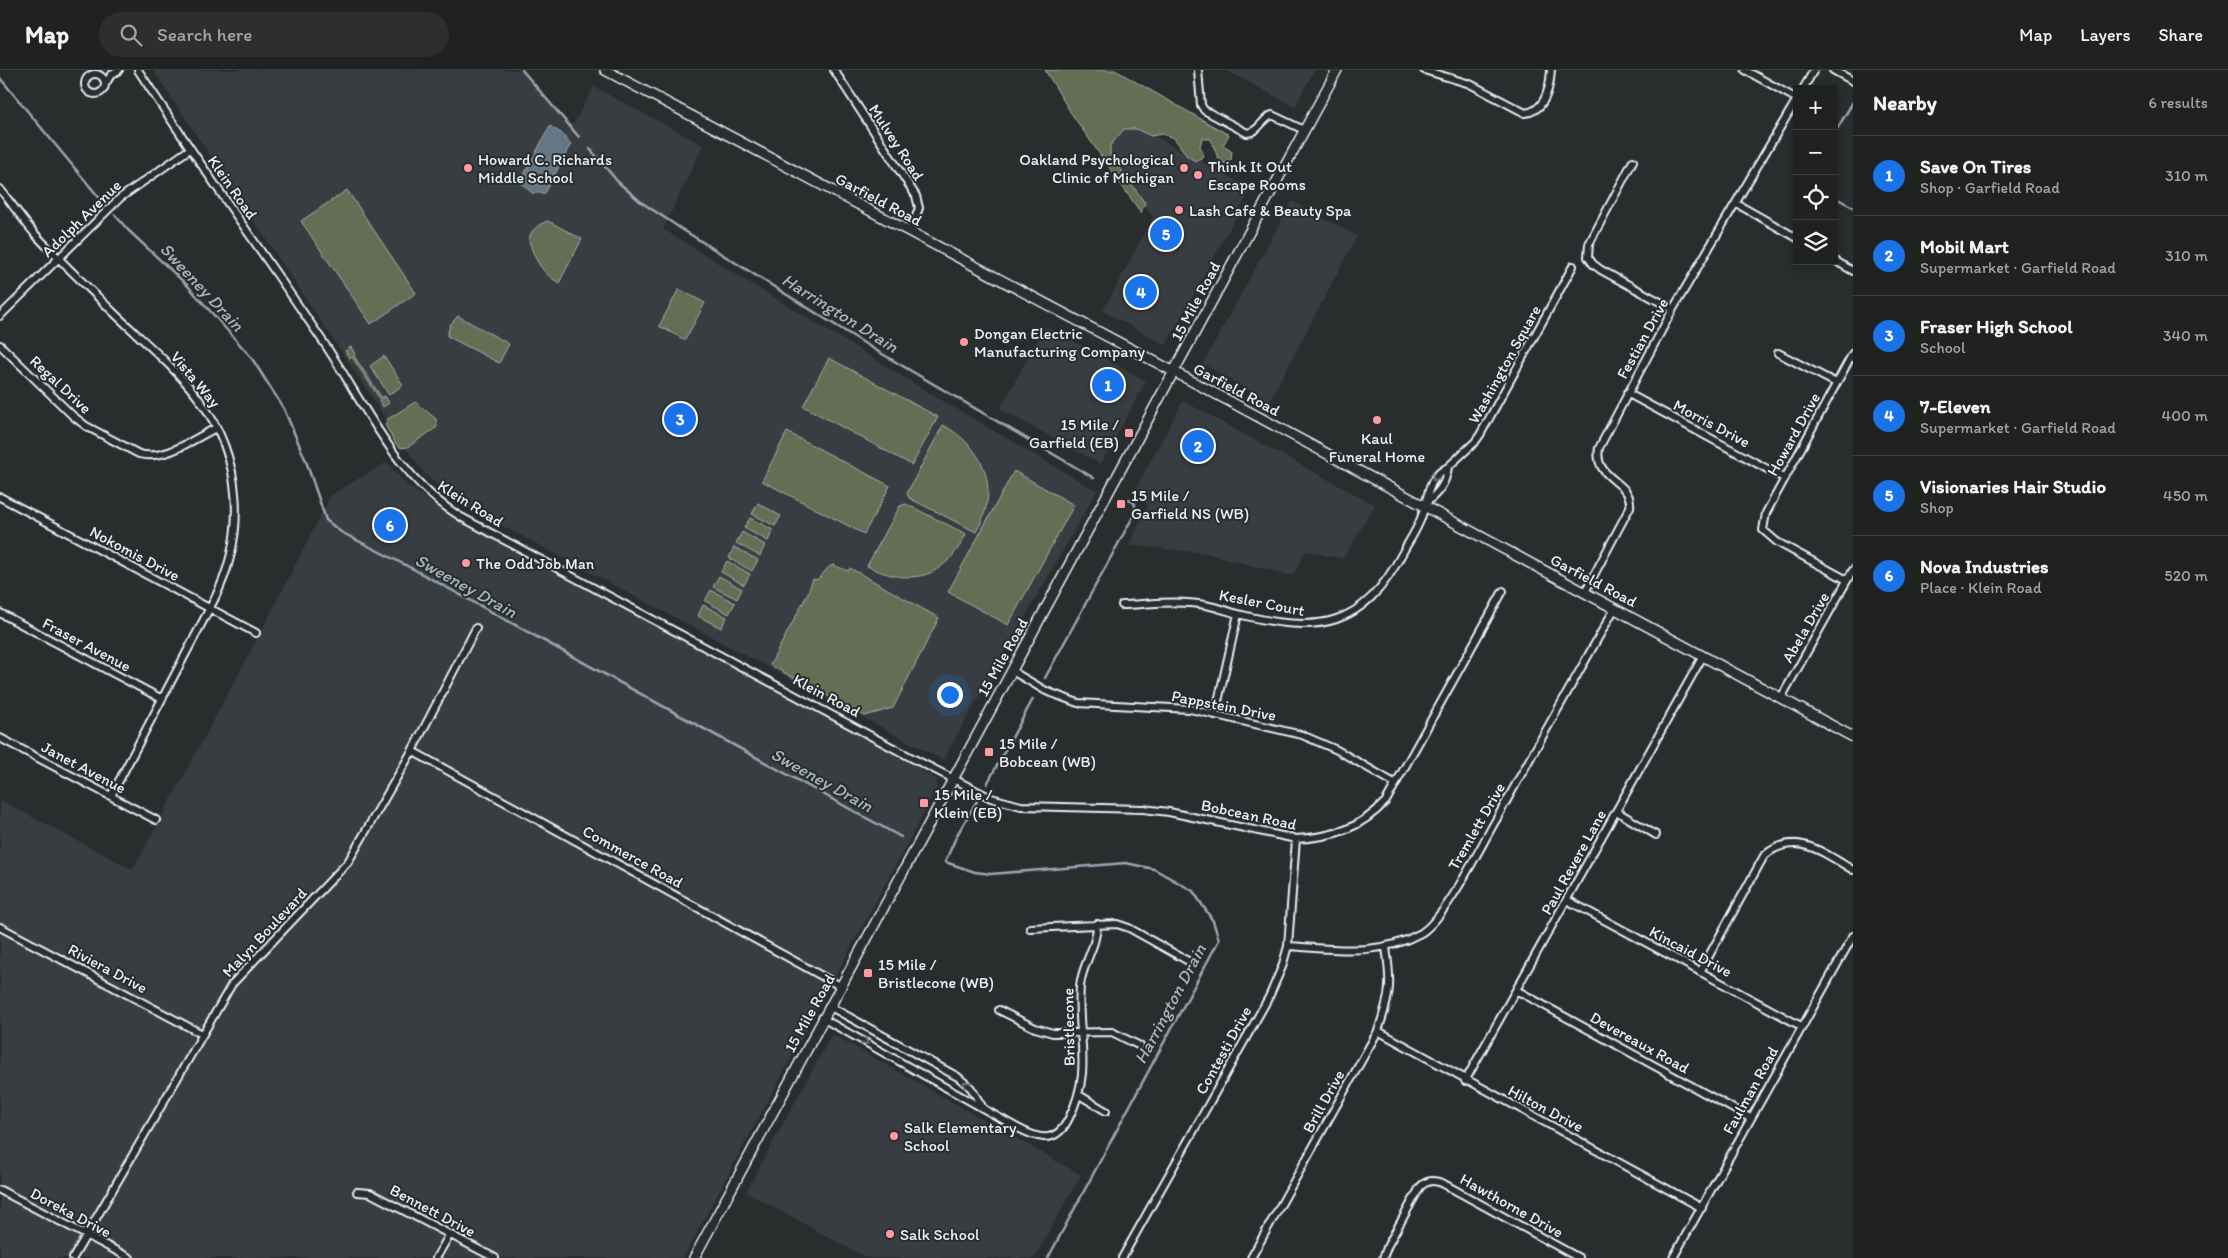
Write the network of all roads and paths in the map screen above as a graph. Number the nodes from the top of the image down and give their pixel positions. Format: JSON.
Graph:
{"nodes":[{"id":1,"x":119,"y":70,"type":"edge"},
{"id":2,"x":138,"y":70,"type":"edge"},
{"id":3,"x":606,"y":70,"type":"edge"},
{"id":4,"x":834,"y":70,"type":"edge"},
{"id":5,"x":1198,"y":70,"type":"edge"},
{"id":6,"x":1337,"y":70,"type":"edge"},
{"id":7,"x":1424,"y":70,"type":"edge"},
{"id":8,"x":1551,"y":70,"type":"edge"},
{"id":9,"x":1745,"y":70,"type":"edge"},
{"id":10,"x":1814,"y":70,"type":"edge"},
{"id":11,"x":1833,"y":70,"type":"edge"},
{"id":12,"x":101,"y":75,"type":"junction"},
{"id":13,"x":111,"y":75,"type":"junction"},
{"id":14,"x":1853,"y":81,"type":"edge"},
{"id":15,"x":106,"y":84,"type":"junction"},
{"id":16,"x":1805,"y":85,"type":"edge"},
{"id":17,"x":1793,"y":97,"type":"edge"},
{"id":18,"x":1793,"y":106,"type":"edge"},
{"id":19,"x":1304,"y":130,"type":"junction"},
{"id":20,"x":190,"y":149,"type":"junction"},
{"id":21,"x":1633,"y":161,"type":"dead end"},
{"id":22,"x":0,"y":189,"type":"edge"},
{"id":23,"x":1737,"y":204,"type":"junction"},
{"id":24,"x":910,"y":232,"type":"junction"},
{"id":25,"x":1793,"y":236,"type":"edge"},
{"id":26,"x":58,"y":258,"type":"junction"},
{"id":27,"x":1838,"y":262,"type":"edge"},
{"id":28,"x":1573,"y":266,"type":"dead end"},
{"id":29,"x":1853,"y":271,"type":"edge"},
{"id":30,"x":1673,"y":309,"type":"junction"},
{"id":31,"x":0,"y":316,"type":"edge"},
{"id":32,"x":0,"y":345,"type":"edge"},
{"id":33,"x":1778,"y":352,"type":"dead end"},
{"id":34,"x":1853,"y":353,"type":"edge"},
{"id":35,"x":1174,"y":372,"type":"junction"},
{"id":36,"x":1836,"y":383,"type":"junction"},
{"id":37,"x":1627,"y":393,"type":"junction"},
{"id":38,"x":216,"y":428,"type":"junction"},
{"id":39,"x":1448,"y":467,"type":"junction"},
{"id":40,"x":1784,"y":478,"type":"junction"},
{"id":41,"x":0,"y":497,"type":"edge"},
{"id":42,"x":1424,"y":505,"type":"junction"},
{"id":43,"x":1853,"y":570,"type":"edge"},
{"id":44,"x":1847,"y":580,"type":"junction"},
{"id":45,"x":1503,"y":591,"type":"dead end"},
{"id":46,"x":1585,"y":592,"type":"junction"},
{"id":47,"x":1122,"y":605,"type":"dead end"},
{"id":48,"x":210,"y":608,"type":"junction"},
{"id":49,"x":1615,"y":608,"type":"junction"},
{"id":50,"x":0,"y":613,"type":"edge"},
{"id":51,"x":1238,"y":614,"type":"junction"},
{"id":52,"x":476,"y":628,"type":"dead end"},
{"id":53,"x":256,"y":633,"type":"dead end"},
{"id":54,"x":1703,"y":656,"type":"junction"},
{"id":55,"x":1012,"y":671,"type":"junction"},
{"id":56,"x":1781,"y":698,"type":"junction"},
{"id":57,"x":162,"y":699,"type":"junction"},
{"id":58,"x":1215,"y":715,"type":"junction"},
{"id":59,"x":1853,"y":737,"type":"edge"},
{"id":60,"x":0,"y":738,"type":"edge"},
{"id":61,"x":412,"y":751,"type":"junction"},
{"id":62,"x":953,"y":778,"type":"junction"},
{"id":63,"x":1396,"y":784,"type":"junction"},
{"id":64,"x":111,"y":796,"type":"junction"},
{"id":65,"x":1616,"y":811,"type":"junction"},
{"id":66,"x":156,"y":820,"type":"dead end"},
{"id":67,"x":1656,"y":835,"type":"dead end"},
{"id":68,"x":1296,"y":839,"type":"junction"},
{"id":69,"x":1853,"y":870,"type":"edge"},
{"id":70,"x":1567,"y":900,"type":"junction"},
{"id":71,"x":1096,"y":924,"type":"junction"},
{"id":72,"x":0,"y":927,"type":"edge"},
{"id":73,"x":1030,"y":928,"type":"dead end"},
{"id":74,"x":1853,"y":936,"type":"edge"},
{"id":75,"x":1288,"y":946,"type":"junction"},
{"id":76,"x":1386,"y":948,"type":"junction"},
{"id":77,"x":1188,"y":961,"type":"dead end"},
{"id":78,"x":1700,"y":972,"type":"junction"},
{"id":79,"x":840,"y":986,"type":"junction"},
{"id":80,"x":1516,"y":990,"type":"junction"},
{"id":81,"x":829,"y":1006,"type":"junction"},
{"id":82,"x":1000,"y":1010,"type":"dead end"},
{"id":83,"x":822,"y":1018,"type":"junction"},
{"id":84,"x":1801,"y":1026,"type":"junction"},
{"id":85,"x":1378,"y":1031,"type":"junction"},
{"id":86,"x":1082,"y":1032,"type":"junction"},
{"id":87,"x":202,"y":1034,"type":"junction"},
{"id":88,"x":1140,"y":1046,"type":"dead end"},
{"id":89,"x":1465,"y":1080,"type":"junction"},
{"id":90,"x":1079,"y":1095,"type":"junction"},
{"id":91,"x":983,"y":1109,"type":"junction"},
{"id":92,"x":1106,"y":1110,"type":"dead end"},
{"id":93,"x":1750,"y":1118,"type":"junction"},
{"id":94,"x":0,"y":1190,"type":"edge"},
{"id":95,"x":356,"y":1192,"type":"dead end"},
{"id":96,"x":1702,"y":1208,"type":"junction"},
{"id":97,"x":450,"y":1234,"type":"junction"},
{"id":98,"x":86,"y":1236,"type":"junction"},
{"id":99,"x":73,"y":1258,"type":"edge"},
{"id":100,"x":130,"y":1258,"type":"edge"},
{"id":101,"x":436,"y":1258,"type":"edge"},
{"id":102,"x":495,"y":1258,"type":"edge"},
{"id":103,"x":694,"y":1258,"type":"edge"},
{"id":104,"x":1122,"y":1258,"type":"edge"},
{"id":105,"x":1251,"y":1258,"type":"edge"},
{"id":106,"x":1383,"y":1258,"type":"edge"},
{"id":107,"x":1579,"y":1258,"type":"edge"},
{"id":108,"x":1673,"y":1258,"type":"edge"}],
"edges":[{"from":1,"to":13,"type":"street"},
{"from":2,"to":20,"type":"street","name":"Klein Road"},
{"from":3,"to":24,"type":"main road","name":"Garfield Road"},
{"from":4,"to":24,"type":"street","name":"Mulvey Road"},
{"from":5,"to":19,"type":"street"},
{"from":6,"to":19,"type":"main road","name":"15 Mile Road"},
{"from":7,"to":8,"type":"street"},
{"from":9,"to":17,"type":"street"},
{"from":10,"to":16,"type":"street"},
{"from":11,"to":14,"type":"street"},
{"from":12,"to":13,"type":"street"},
{"from":12,"to":15,"type":"street"},
{"from":12,"to":15,"type":"street"},
{"from":13,"to":15,"type":"street"},
{"from":18,"to":23,"type":"street","name":"Festian Drive"},
{"from":19,"to":35,"type":"main road","name":"15 Mile Road"},
{"from":20,"to":26,"type":"street","name":"Adolph Avenue"},
{"from":20,"to":62,"type":"street","name":"Klein Road"},
{"from":21,"to":30,"type":"street"},
{"from":22,"to":26,"type":"street","name":"Vista Way"},
{"from":23,"to":25,"type":"street"},
{"from":23,"to":30,"type":"street","name":"Festian Drive"},
{"from":24,"to":35,"type":"main road","name":"Garfield Road"},
{"from":26,"to":31,"type":"street","name":"Adolph Avenue"},
{"from":26,"to":38,"type":"street","name":"Vista Way"},
{"from":27,"to":29,"type":"street"},
{"from":28,"to":39,"type":"street","name":"Washington Square"},
{"from":30,"to":37,"type":"street","name":"Festian Drive"},
{"from":32,"to":38,"type":"street","name":"Regal Drive"},
{"from":33,"to":36,"type":"street"},
{"from":34,"to":36,"type":"street","name":"Howard Drive"},
{"from":35,"to":42,"type":"main road","name":"Garfield Road"},
{"from":35,"to":55,"type":"main road","name":"15 Mile Road"},
{"from":36,"to":40,"type":"street","name":"Howard Drive"},
{"from":37,"to":40,"type":"street","name":"Morris Drive"},
{"from":37,"to":46,"type":"street","name":"Festian Drive"},
{"from":38,"to":48,"type":"street","name":"Vista Way"},
{"from":39,"to":42,"type":"street","name":"Washington Square"},
{"from":39,"to":42,"type":"street","name":"Washington Square","one_way":true},
{"from":40,"to":44,"type":"street","name":"Howard Drive"},
{"from":41,"to":48,"type":"street","name":"Nokomis Drive"},
{"from":42,"to":46,"type":"main road","name":"Garfield Road"},
{"from":42,"to":51,"type":"street","name":"Kesler Court"},
{"from":43,"to":44,"type":"street","name":"Abela Drive"},
{"from":44,"to":56,"type":"street","name":"Abela Drive"},
{"from":45,"to":63,"type":"street","name":"Bobcean Road"},
{"from":46,"to":49,"type":"main road","name":"Garfield Road"},
{"from":47,"to":51,"type":"street","name":"Kesler Court"},
{"from":48,"to":53,"type":"street","name":"Nokomis Drive"},
{"from":48,"to":57,"type":"street","name":"Vista Way"},
{"from":49,"to":54,"type":"main road","name":"Garfield Road"},
{"from":49,"to":76,"type":"street","name":"Tremlett Drive"},
{"from":50,"to":57,"type":"street","name":"Fraser Avenue"},
{"from":51,"to":58,"type":"street"},
{"from":52,"to":61,"type":"street","name":"Malyn Boulevard"},
{"from":54,"to":56,"type":"main road","name":"Garfield Road"},
{"from":54,"to":65,"type":"street","name":"Paul Revere Lane"},
{"from":55,"to":58,"type":"street","name":"Pappstein Drive"},
{"from":55,"to":62,"type":"main road","name":"15 Mile Road"},
{"from":56,"to":59,"type":"main road","name":"Garfield Road"},
{"from":57,"to":64,"type":"street","name":"Vista Way"},
{"from":58,"to":63,"type":"street","name":"Pappstein Drive"},
{"from":60,"to":64,"type":"street","name":"Janet Avenue"},
{"from":61,"to":79,"type":"street","name":"Commerce Road"},
{"from":61,"to":87,"type":"street","name":"Malyn Boulevard"},
{"from":62,"to":68,"type":"street","name":"Bobcean Road"},
{"from":62,"to":79,"type":"main road","name":"15 Mile Road"},
{"from":63,"to":68,"type":"street","name":"Bobcean Road"},
{"from":64,"to":66,"type":"street","name":"Janet Avenue"},
{"from":65,"to":67,"type":"street"},
{"from":65,"to":70,"type":"street","name":"Paul Revere Lane"},
{"from":68,"to":75,"type":"street","name":"Contesti Drive"},
{"from":69,"to":78,"type":"street"},
{"from":70,"to":78,"type":"street","name":"Kincaid Drive"},
{"from":70,"to":80,"type":"street","name":"Paul Revere Lane"},
{"from":71,"to":73,"type":"street"},
{"from":71,"to":77,"type":"street"},
{"from":71,"to":86,"type":"street","name":"Bristlecone"},
{"from":72,"to":87,"type":"street","name":"Riviera Drive"},
{"from":74,"to":84,"type":"street","name":"Faulman Road"},
{"from":75,"to":76,"type":"street","name":"Tremlett Drive"},
{"from":75,"to":104,"type":"street","name":"Contesti Drive"},
{"from":76,"to":85,"type":"street","name":"Brill Drive"},
{"from":78,"to":84,"type":"street","name":"Kincaid Drive"},
{"from":79,"to":81,"type":"main road","name":"15 Mile Road"},
{"from":80,"to":89,"type":"street","name":"Paul Revere Lane"},
{"from":80,"to":93,"type":"street","name":"Devereaux Road"},
{"from":81,"to":83,"type":"main road","name":"15 Mile Road"},
{"from":91,"to":81,"type":"street","one_way":true},
{"from":82,"to":86,"type":"street"},
{"from":83,"to":91,"type":"street","name":"Bristlecone","one_way":true},
{"from":83,"to":103,"type":"main road","name":"15 Mile Road"},
{"from":84,"to":93,"type":"street","name":"Faulman Road"},
{"from":85,"to":89,"type":"street","name":"Hilton Drive"},
{"from":85,"to":105,"type":"street","name":"Brill Drive"},
{"from":86,"to":88,"type":"street"},
{"from":86,"to":90,"type":"street","name":"Bristlecone"},
{"from":87,"to":98,"type":"street","name":"Malyn Boulevard"},
{"from":89,"to":96,"type":"street","name":"Hilton Drive"},
{"from":90,"to":91,"type":"street","name":"Bristlecone"},
{"from":90,"to":92,"type":"street"},
{"from":93,"to":96,"type":"street","name":"Faulman Road"},
{"from":94,"to":98,"type":"street","name":"Doreka Drive"},
{"from":95,"to":97,"type":"street","name":"Bennett Drive"},
{"from":96,"to":108,"type":"street","name":"Faulman Road"},
{"from":97,"to":101,"type":"street"},
{"from":97,"to":102,"type":"street","name":"Bennett Drive"},
{"from":98,"to":99,"type":"street","name":"Malyn Boulevard"},
{"from":98,"to":100,"type":"street","name":"Doreka Drive"},
{"from":106,"to":107,"type":"street","name":"Hawthorne Drive"}]}
